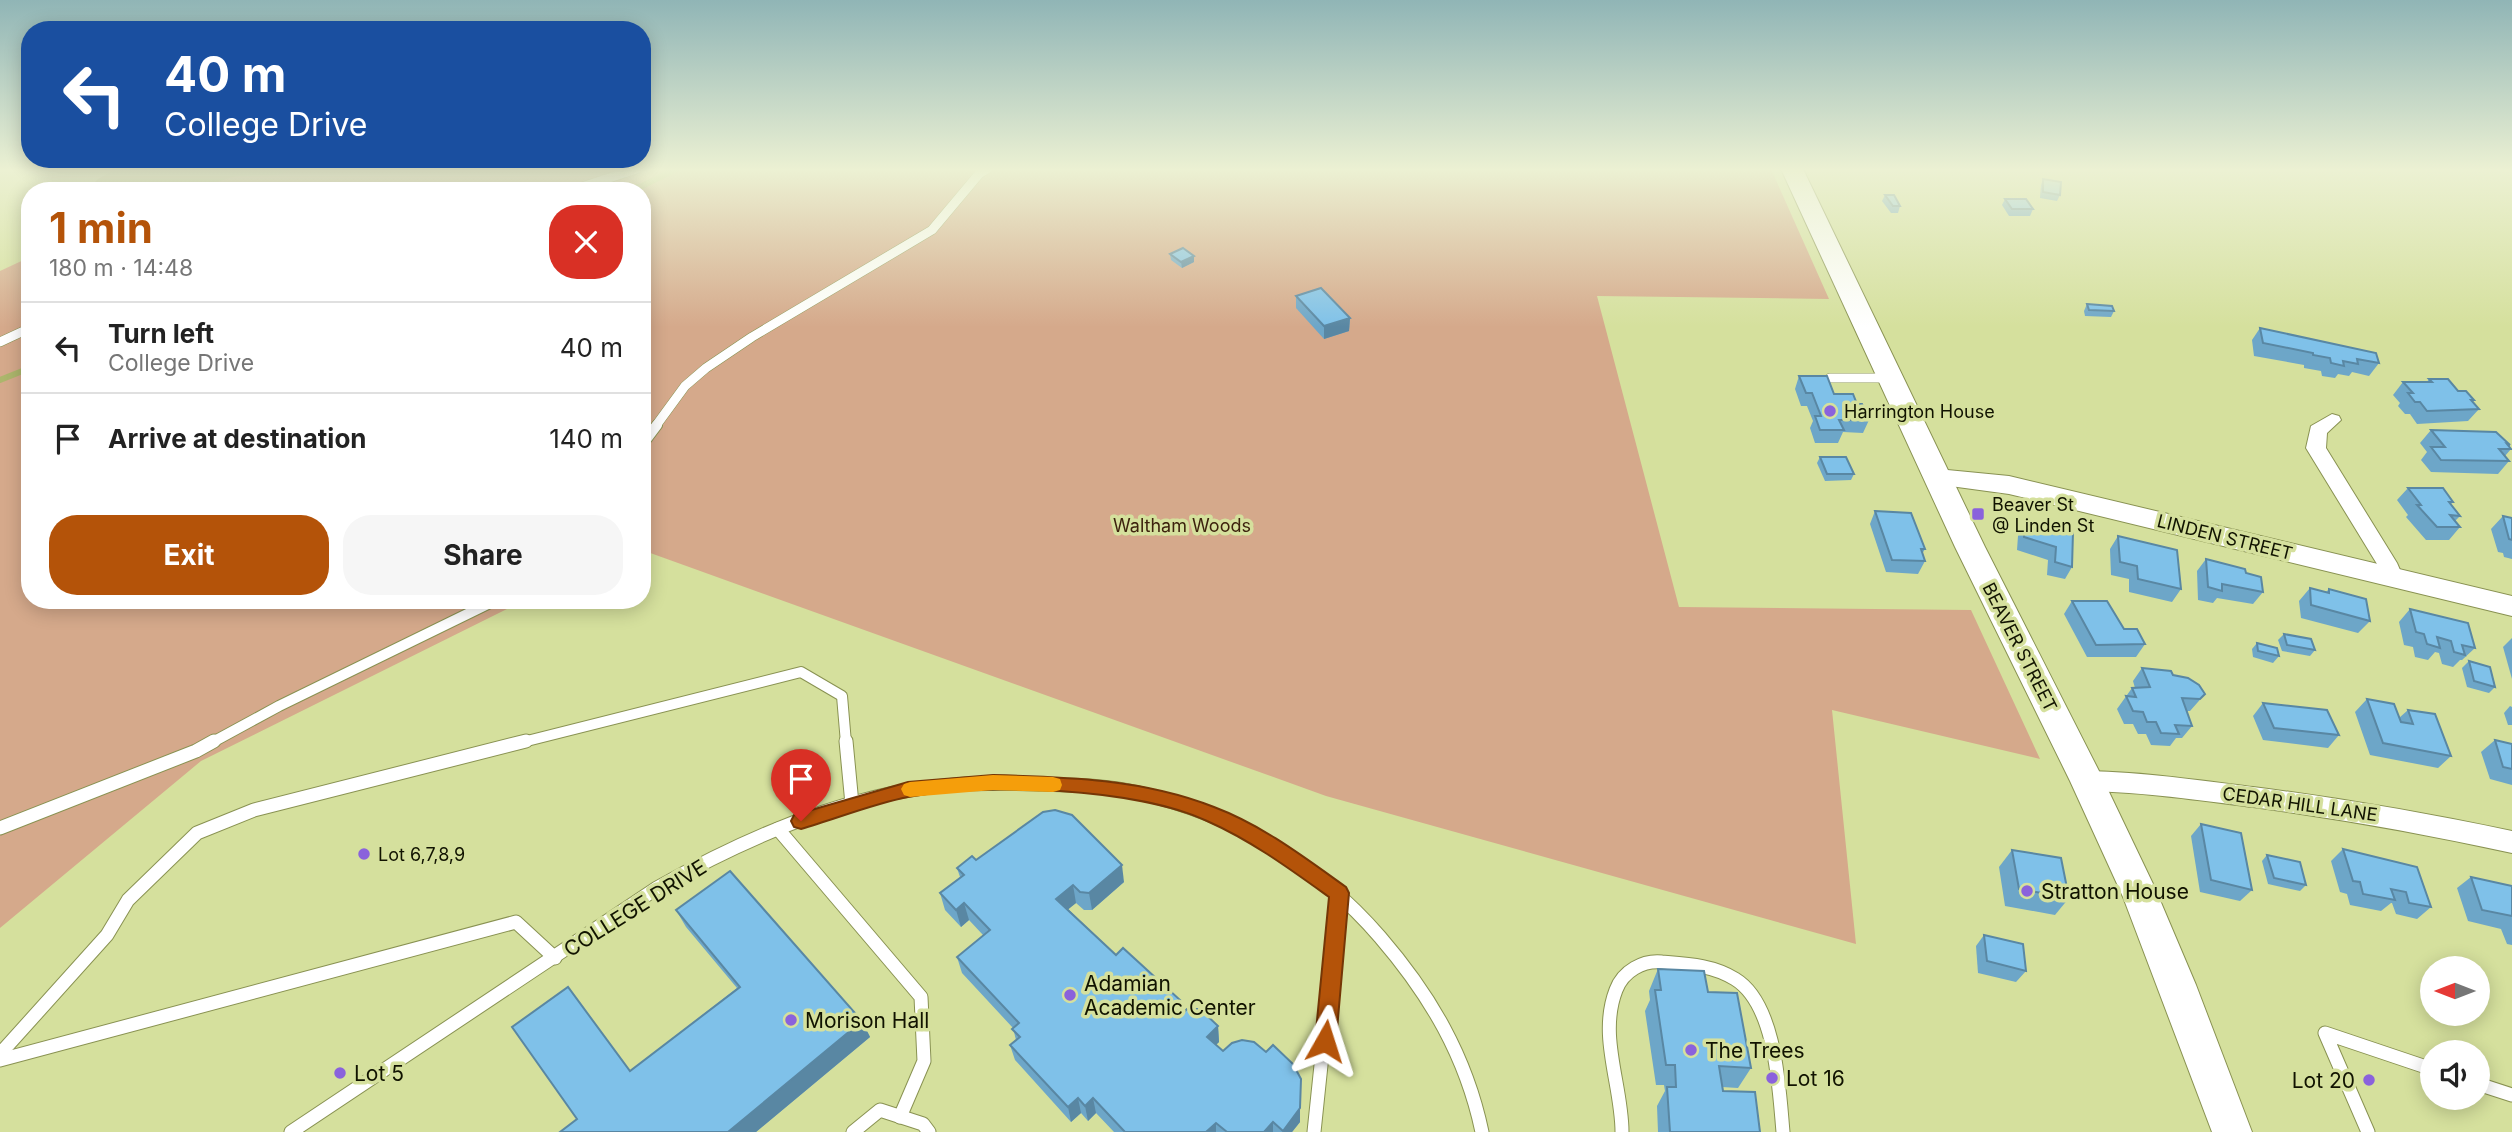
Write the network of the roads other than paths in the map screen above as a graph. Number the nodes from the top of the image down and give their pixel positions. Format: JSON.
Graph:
{"nodes":[{"id":1,"x":939,"y":222,"type":"edge"},
{"id":2,"x":1817,"y":222,"type":"edge"},
{"id":3,"x":21,"y":332,"type":"edge"},
{"id":4,"x":0,"y":342,"type":"edge"},
{"id":5,"x":1830,"y":378,"type":"edge"},
{"id":6,"x":1890,"y":378,"type":"junction"},
{"id":7,"x":2332,"y":420,"type":"dead end"},
{"id":8,"x":651,"y":433,"type":"edge"},
{"id":9,"x":1937,"y":477,"type":"junction"},
{"id":10,"x":2392,"y":577,"type":"junction"},
{"id":11,"x":2512,"y":606,"type":"edge"},
{"id":12,"x":478,"y":609,"type":"edge"},
{"id":13,"x":2087,"y":781,"type":"junction"},
{"id":14,"x":852,"y":804,"type":"junction"},
{"id":15,"x":0,"y":828,"type":"edge"},
{"id":16,"x":778,"y":829,"type":"junction"},
{"id":17,"x":2512,"y":842,"type":"edge"},
{"id":18,"x":1339,"y":893,"type":"junction"},
{"id":19,"x":555,"y":958,"type":"junction"},
{"id":20,"x":7,"y":1036,"type":"edge"},
{"id":21,"x":0,"y":1054,"type":"edge"},
{"id":22,"x":0,"y":1060,"type":"edge"},
{"id":23,"x":2420,"y":1065,"type":"edge"},
{"id":24,"x":2490,"y":1088,"type":"edge"},
{"id":25,"x":2512,"y":1095,"type":"edge"},
{"id":26,"x":900,"y":1117,"type":"junction"},
{"id":27,"x":291,"y":1132,"type":"edge"},
{"id":28,"x":853,"y":1132,"type":"edge"},
{"id":29,"x":929,"y":1132,"type":"edge"},
{"id":30,"x":1314,"y":1132,"type":"edge"},
{"id":31,"x":1482,"y":1132,"type":"edge"},
{"id":32,"x":1622,"y":1132,"type":"edge"},
{"id":33,"x":1783,"y":1132,"type":"edge"},
{"id":34,"x":2232,"y":1132,"type":"edge"},
{"id":35,"x":2368,"y":1132,"type":"edge"}],
"edges":[{"from":1,"to":8,"type":"lane"},
{"from":2,"to":6,"type":"main road","name":"BEAVER STREET"},
{"from":3,"to":4,"type":"lane"},
{"from":5,"to":6,"type":"lane"},
{"from":6,"to":9,"type":"main road","name":"BEAVER STREET"},
{"from":7,"to":10,"type":"street"},
{"from":9,"to":10,"type":"street","name":"LINDEN STREET"},
{"from":9,"to":13,"type":"main road","name":"BEAVER STREET"},
{"from":10,"to":11,"type":"street","name":"LINDEN STREET"},
{"from":12,"to":15,"type":"lane"},
{"from":13,"to":17,"type":"street","name":"CEDAR HILL LANE"},
{"from":13,"to":34,"type":"main road","name":"BEAVER STREET"},
{"from":14,"to":16,"type":"lane","name":"COLLEGE DRIVE"},
{"from":14,"to":18,"type":"lane","name":"COLLEGE DRIVE"},
{"from":14,"to":20,"type":"lane"},
{"from":16,"to":19,"type":"lane","name":"COLLEGE DRIVE"},
{"from":16,"to":26,"type":"lane"},
{"from":18,"to":30,"type":"lane"},
{"from":18,"to":31,"type":"lane","name":"COLLEGE DRIVE"},
{"from":19,"to":22,"type":"lane"},
{"from":19,"to":27,"type":"lane","name":"COLLEGE DRIVE"},
{"from":20,"to":21,"type":"lane"},
{"from":23,"to":35,"type":"lane"},
{"from":24,"to":25,"type":"lane"},
{"from":26,"to":28,"type":"lane"},
{"from":26,"to":29,"type":"lane"},
{"from":32,"to":33,"type":"lane"}]}
